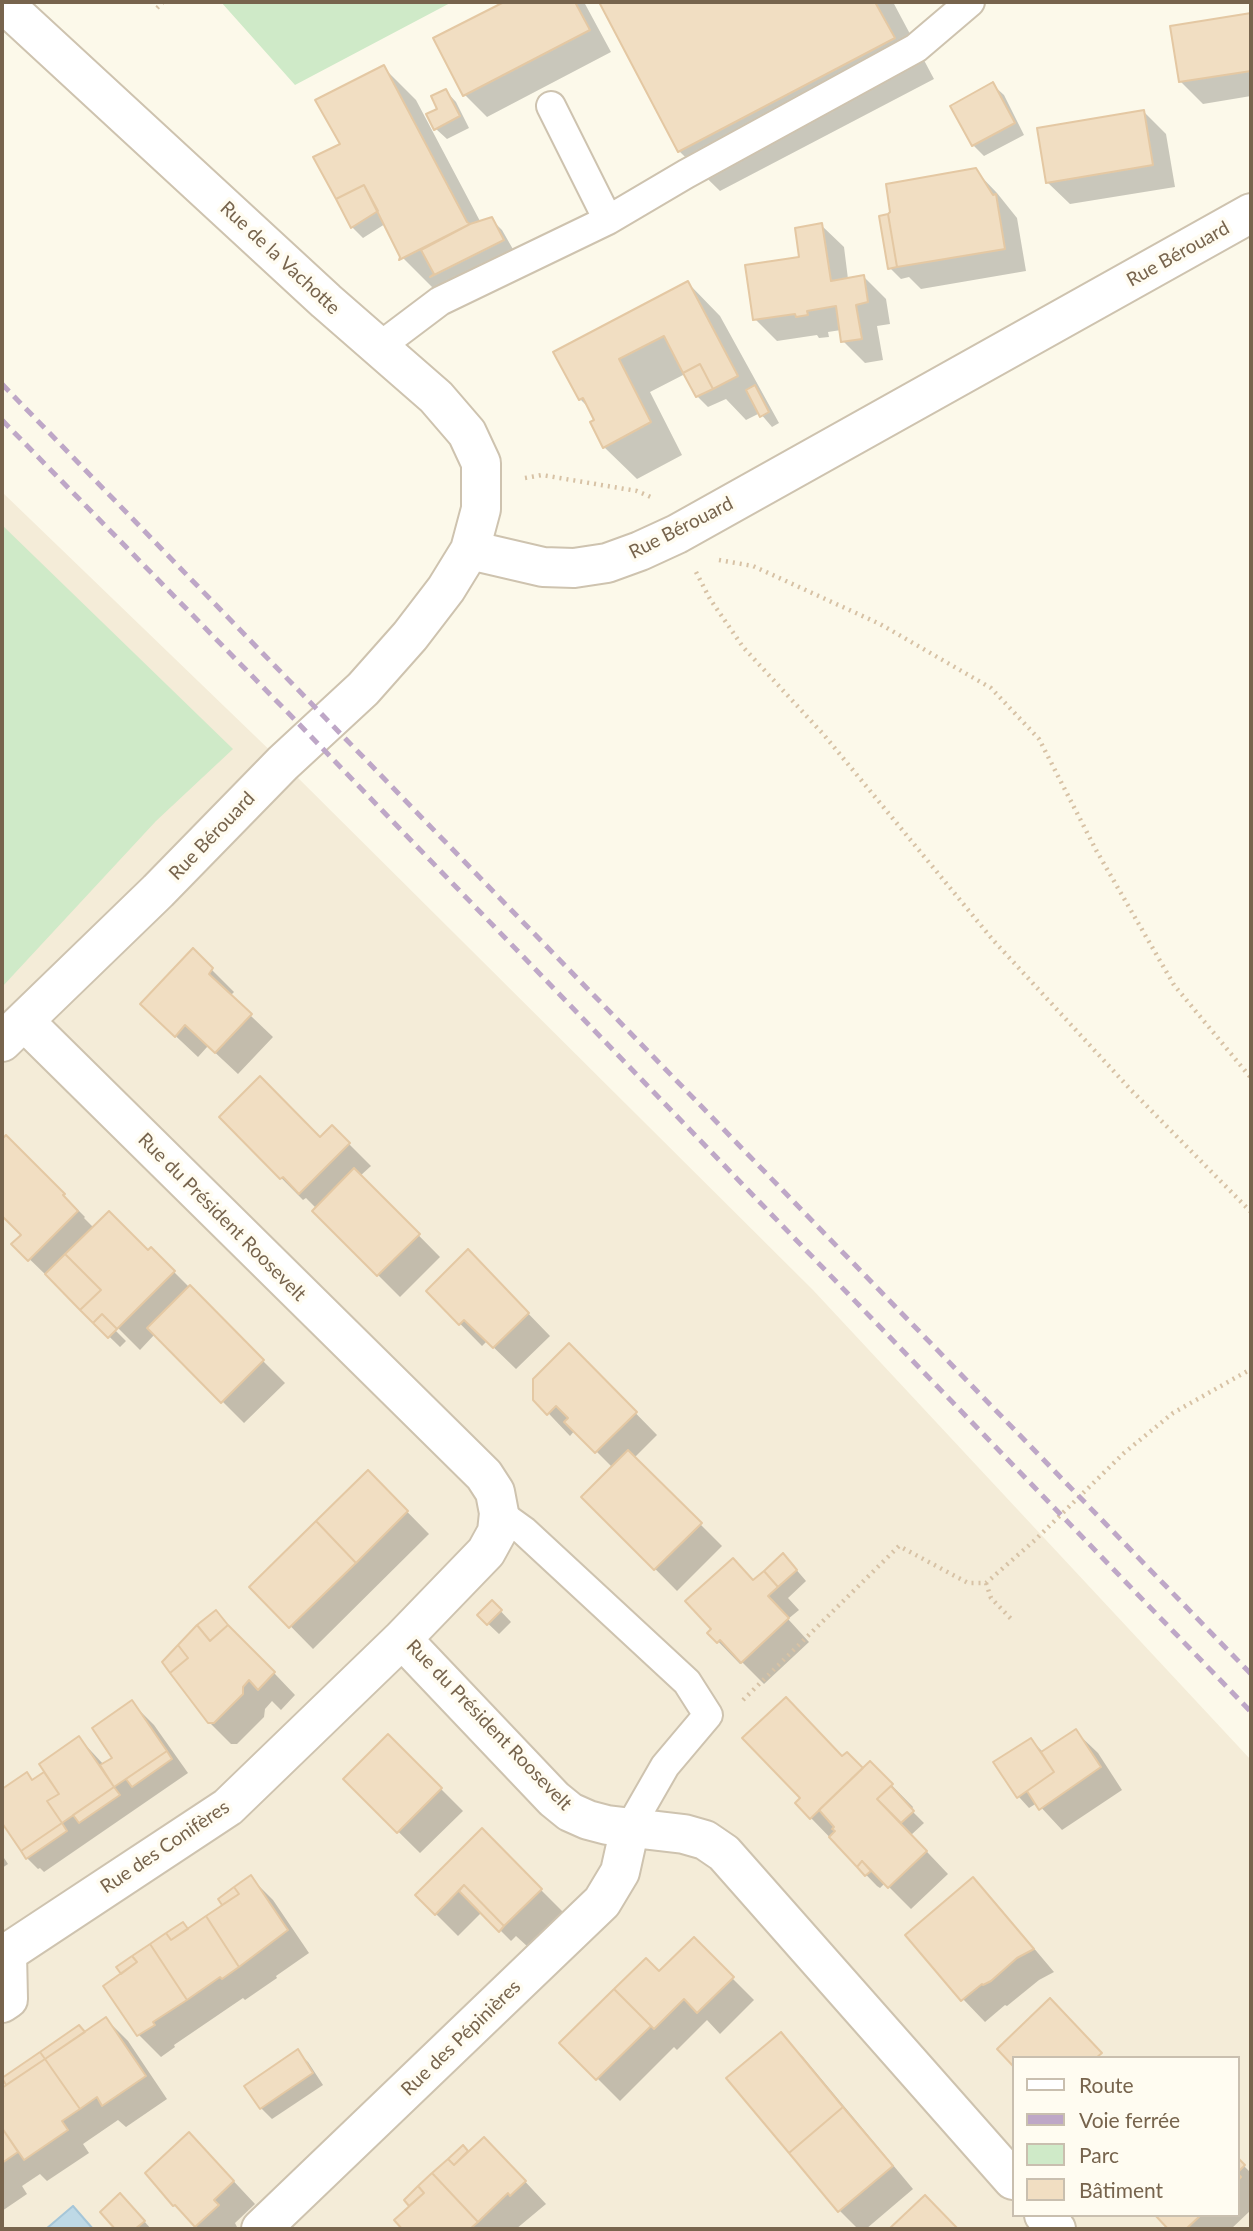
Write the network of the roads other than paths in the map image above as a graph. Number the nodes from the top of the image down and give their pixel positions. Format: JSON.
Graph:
{"nodes":[{"id":1,"x":2,"y":2,"type":"edge"},
{"id":2,"x":970,"y":2,"type":"edge"},
{"id":3,"x":551,"y":106,"type":"dead end"},
{"id":4,"x":1251,"y":213,"type":"edge"},
{"id":5,"x":608,"y":220,"type":"junction"},
{"id":6,"x":379,"y":347,"type":"junction"},
{"id":7,"x":470,"y":550,"type":"junction"},
{"id":8,"x":13,"y":1032,"type":"edge"},
{"id":9,"x":499,"y":1513,"type":"junction"},
{"id":10,"x":402,"y":1639,"type":"junction"},
{"id":11,"x":630,"y":1826,"type":"junction"},
{"id":12,"x":4,"y":1952,"type":"edge"},
{"id":13,"x":2,"y":2003,"type":"edge"},
{"id":14,"x":1012,"y":2179,"type":"edge"},
{"id":15,"x":261,"y":2229,"type":"edge"}],
"edges":[{"from":1,"to":6,"type":"street","name":"Rue de la Vachotte"},
{"from":2,"to":5,"type":"lane"},
{"from":3,"to":5,"type":"lane"},
{"from":4,"to":7,"type":"street","name":"Rue Bérouard"},
{"from":5,"to":6,"type":"lane"},
{"from":6,"to":7,"type":"street","name":"Rue de la Vachotte"},
{"from":7,"to":8,"type":"street","name":"Rue Bérouard"},
{"from":8,"to":9,"type":"street","name":"Rue du Président Roosevelt"},
{"from":9,"to":10,"type":"street","name":"Rue du Président Roosevelt"},
{"from":9,"to":11,"type":"lane"},
{"from":10,"to":11,"type":"street","name":"Rue du Président Roosevelt"},
{"from":10,"to":12,"type":"street","name":"Rue des Conifères"},
{"from":11,"to":14,"type":"street","name":"Rue du Président Roosevelt"},
{"from":11,"to":15,"type":"street","name":"Rue des Pépinières"},
{"from":12,"to":13,"type":"street","name":"Rue des Conifères"}]}
